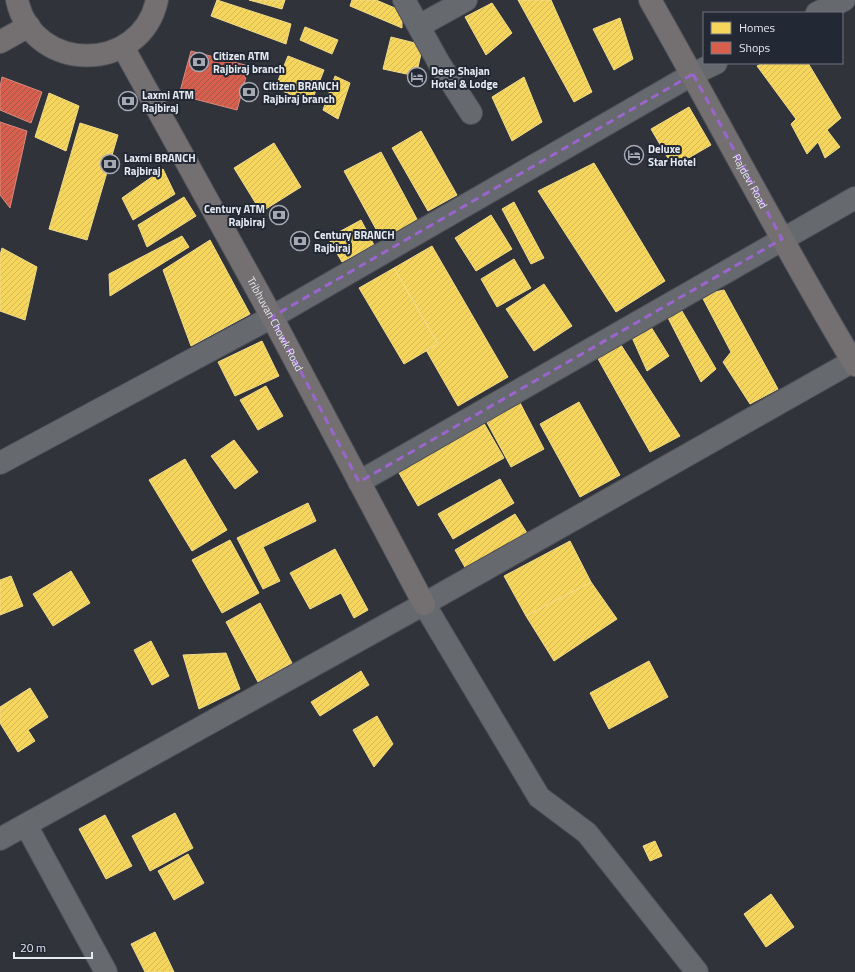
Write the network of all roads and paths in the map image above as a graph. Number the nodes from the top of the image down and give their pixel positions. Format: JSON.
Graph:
{"nodes":[{"id":1,"x":17,"y":0,"type":"edge"},
{"id":2,"x":158,"y":0,"type":"edge"},
{"id":3,"x":404,"y":0,"type":"edge"},
{"id":4,"x":466,"y":0,"type":"edge"},
{"id":5,"x":650,"y":0,"type":"edge"},
{"id":6,"x":844,"y":0,"type":"edge"},
{"id":7,"x":819,"y":12,"type":"edge"},
{"id":8,"x":29,"y":26,"type":"junction"},
{"id":9,"x":418,"y":26,"type":"junction"},
{"id":10,"x":0,"y":42,"type":"edge"},
{"id":11,"x":123,"y":47,"type":"junction"},
{"id":12,"x":714,"y":64,"type":"edge"},
{"id":13,"x":693,"y":74,"type":"junction"},
{"id":14,"x":471,"y":113,"type":"dead end"},
{"id":15,"x":855,"y":198,"type":"edge"},
{"id":16,"x":782,"y":239,"type":"junction"},
{"id":17,"x":272,"y":317,"type":"junction"},
{"id":18,"x":854,"y":362,"type":"edge"},
{"id":19,"x":0,"y":463,"type":"edge"},
{"id":20,"x":359,"y":482,"type":"junction"},
{"id":21,"x":424,"y":604,"type":"junction"},
{"id":22,"x":26,"y":825,"type":"junction"},
{"id":23,"x":0,"y":839,"type":"edge"},
{"id":24,"x":106,"y":972,"type":"edge"},
{"id":25,"x":697,"y":972,"type":"edge"}],
"edges":[{"from":1,"to":8,"type":"main road"},
{"from":2,"to":11,"type":"main road"},
{"from":3,"to":9,"type":"street"},
{"from":4,"to":9,"type":"street"},
{"from":5,"to":13,"type":"main road","name":"Rajdevi Road"},
{"from":6,"to":7,"type":"street"},
{"from":8,"to":10,"type":"main road"},
{"from":8,"to":11,"type":"main road"},
{"from":9,"to":14,"type":"street"},
{"from":11,"to":17,"type":"main road","name":"Tribhuvan Chowk Road"},
{"from":12,"to":13,"type":"street"},
{"from":13,"to":16,"type":"main road","name":"Rajdevi Road"},
{"from":13,"to":17,"type":"street"},
{"from":15,"to":16,"type":"street"},
{"from":16,"to":18,"type":"main road","name":"Rajdevi Road"},
{"from":16,"to":20,"type":"street"},
{"from":17,"to":19,"type":"street"},
{"from":17,"to":20,"type":"main road","name":"Tribhuvan Chowk Road"},
{"from":18,"to":21,"type":"street"},
{"from":20,"to":21,"type":"main road","name":"Tribhuvan Chowk Road"},
{"from":21,"to":22,"type":"street"},
{"from":21,"to":25,"type":"street"},
{"from":22,"to":23,"type":"street"},
{"from":22,"to":24,"type":"street"}]}
